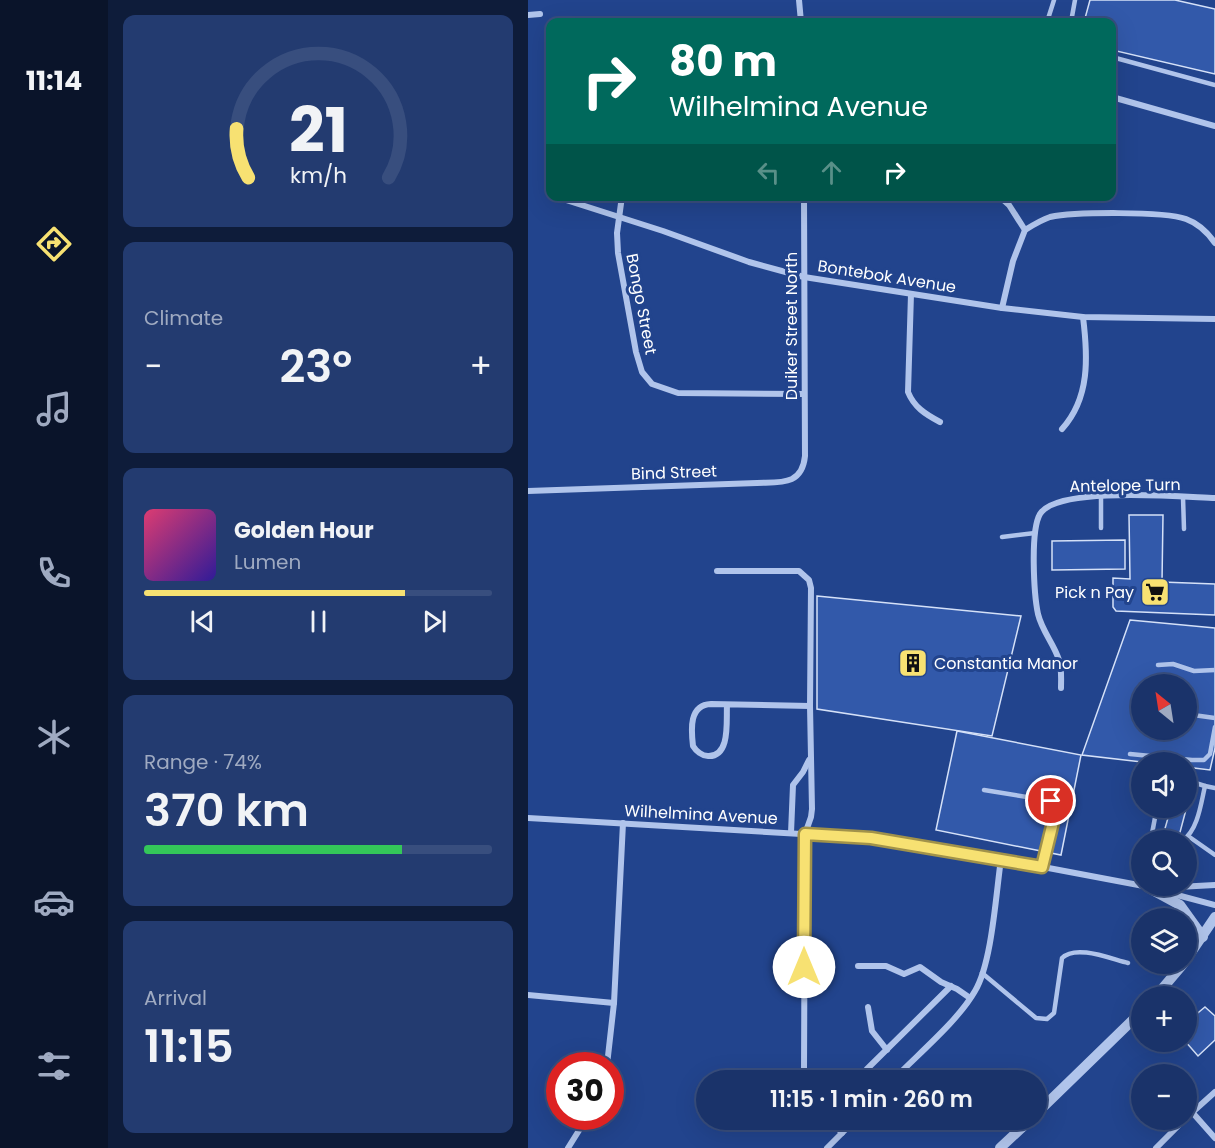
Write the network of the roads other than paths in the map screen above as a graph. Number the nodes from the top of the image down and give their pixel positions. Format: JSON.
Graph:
{"nodes":[{"id":1,"x":799,"y":0,"type":"edge"},
{"id":2,"x":1054,"y":0,"type":"edge"},
{"id":3,"x":1075,"y":0,"type":"edge"},
{"id":4,"x":540,"y":14,"type":"dead end"},
{"id":5,"x":528,"y":15,"type":"edge"},
{"id":6,"x":801,"y":18,"type":"edge"},
{"id":7,"x":1048,"y":18,"type":"edge"},
{"id":8,"x":1072,"y":18,"type":"edge"},
{"id":9,"x":1116,"y":58,"type":"edge"},
{"id":10,"x":1215,"y":85,"type":"edge"},
{"id":11,"x":1116,"y":98,"type":"edge"},
{"id":12,"x":1215,"y":126,"type":"edge"},
{"id":13,"x":569,"y":201,"type":"edge"},
{"id":14,"x":622,"y":201,"type":"edge"},
{"id":15,"x":804,"y":201,"type":"edge"},
{"id":16,"x":1005,"y":201,"type":"edge"},
{"id":17,"x":620,"y":217,"type":"junction"},
{"id":18,"x":1025,"y":230,"type":"junction"},
{"id":19,"x":1215,"y":241,"type":"edge"},
{"id":20,"x":804,"y":277,"type":"junction"},
{"id":21,"x":911,"y":294,"type":"junction"},
{"id":22,"x":1002,"y":308,"type":"junction"},
{"id":23,"x":1083,"y":317,"type":"junction"},
{"id":24,"x":1215,"y":319,"type":"edge"},
{"id":25,"x":804,"y":394,"type":"junction"},
{"id":26,"x":940,"y":422,"type":"dead end"},
{"id":27,"x":1062,"y":429,"type":"dead end"},
{"id":28,"x":805,"y":456,"type":"joint"},
{"id":29,"x":528,"y":491,"type":"edge"},
{"id":30,"x":1101,"y":496,"type":"junction"},
{"id":31,"x":1183,"y":497,"type":"junction"},
{"id":32,"x":1215,"y":498,"type":"edge"},
{"id":33,"x":1101,"y":528,"type":"dead end"},
{"id":34,"x":1184,"y":529,"type":"dead end"},
{"id":35,"x":1035,"y":533,"type":"junction"},
{"id":36,"x":1002,"y":537,"type":"dead end"},
{"id":37,"x":717,"y":571,"type":"dead end"},
{"id":38,"x":1158,"y":665,"type":"dead end"},
{"id":39,"x":1215,"y":669,"type":"edge"},
{"id":40,"x":1061,"y":688,"type":"dead end"},
{"id":41,"x":727,"y":705,"type":"junction"},
{"id":42,"x":810,"y":706,"type":"junction"},
{"id":43,"x":1197,"y":716,"type":"edge"},
{"id":44,"x":1215,"y":718,"type":"edge"},
{"id":45,"x":1215,"y":727,"type":"edge"},
{"id":46,"x":1130,"y":754,"type":"dead end"},
{"id":47,"x":810,"y":757,"type":"junction"},
{"id":48,"x":1197,"y":784,"type":"edge"},
{"id":49,"x":1204,"y":786,"type":"junction"},
{"id":50,"x":1215,"y":788,"type":"edge"},
{"id":51,"x":984,"y":790,"type":"dead end"},
{"id":52,"x":528,"y":818,"type":"edge"},
{"id":53,"x":623,"y":823,"type":"junction"},
{"id":54,"x":1190,"y":830,"type":"edge"},
{"id":55,"x":791,"y":833,"type":"junction"},
{"id":56,"x":805,"y":834,"type":"junction"},
{"id":57,"x":1197,"y":842,"type":"edge"},
{"id":58,"x":1215,"y":855,"type":"edge"},
{"id":59,"x":1001,"y":859,"type":"junction"},
{"id":60,"x":1042,"y":867,"type":"junction"},
{"id":61,"x":1131,"y":884,"type":"edge"},
{"id":62,"x":1215,"y":885,"type":"edge"},
{"id":63,"x":1197,"y":886,"type":"edge"},
{"id":64,"x":1164,"y":896,"type":"edge"},
{"id":65,"x":1177,"y":896,"type":"edge"},
{"id":66,"x":1215,"y":905,"type":"edge"},
{"id":67,"x":1215,"y":917,"type":"edge"},
{"id":68,"x":1203,"y":938,"type":"junction"},
{"id":69,"x":1197,"y":946,"type":"edge"},
{"id":70,"x":1128,"y":963,"type":"dead end"},
{"id":71,"x":858,"y":966,"type":"dead end"},
{"id":72,"x":982,"y":973,"type":"junction"},
{"id":73,"x":1174,"y":974,"type":"edge"},
{"id":74,"x":951,"y":986,"type":"junction"},
{"id":75,"x":1164,"y":986,"type":"edge"},
{"id":76,"x":528,"y":995,"type":"edge"},
{"id":77,"x":970,"y":998,"type":"junction"},
{"id":78,"x":614,"y":1003,"type":"junction"},
{"id":79,"x":868,"y":1007,"type":"dead end"},
{"id":80,"x":1131,"y":1022,"type":"edge"},
{"id":81,"x":887,"y":1050,"type":"junction"},
{"id":82,"x":608,"y":1052,"type":"edge"},
{"id":83,"x":867,"y":1069,"type":"dead end"},
{"id":84,"x":804,"y":1070,"type":"edge"},
{"id":85,"x":903,"y":1070,"type":"edge"},
{"id":86,"x":1215,"y":1092,"type":"edge"},
{"id":87,"x":1047,"y":1103,"type":"edge"},
{"id":88,"x":1197,"y":1108,"type":"edge"},
{"id":89,"x":1197,"y":1118,"type":"edge"},
{"id":90,"x":579,"y":1130,"type":"edge"},
{"id":91,"x":839,"y":1130,"type":"edge"},
{"id":92,"x":845,"y":1130,"type":"edge"},
{"id":93,"x":1019,"y":1130,"type":"edge"},
{"id":94,"x":1174,"y":1130,"type":"edge"},
{"id":95,"x":842,"y":1133,"type":"junction"},
{"id":96,"x":1215,"y":1138,"type":"edge"},
{"id":97,"x":568,"y":1148,"type":"edge"},
{"id":98,"x":827,"y":1148,"type":"edge"},
{"id":99,"x":1000,"y":1148,"type":"edge"},
{"id":100,"x":1156,"y":1148,"type":"edge"}],
"edges":[{"from":1,"to":6,"type":"street"},
{"from":2,"to":7,"type":"lane"},
{"from":3,"to":8,"type":"lane"},
{"from":4,"to":5,"type":"street"},
{"from":9,"to":10,"type":"lane"},
{"from":11,"to":12,"type":"street"},
{"from":13,"to":17,"type":"street","name":"Bontebok Avenue"},
{"from":14,"to":17,"type":"street","name":"Bongo Street"},
{"from":15,"to":20,"type":"street","name":"Duiker Street North"},
{"from":16,"to":18,"type":"street"},
{"from":17,"to":20,"type":"street","name":"Bontebok Avenue"},
{"from":17,"to":25,"type":"street","name":"Bongo Street"},
{"from":18,"to":19,"type":"street"},
{"from":18,"to":22,"type":"street"},
{"from":20,"to":21,"type":"street","name":"Bontebok Avenue"},
{"from":20,"to":25,"type":"street","name":"Duiker Street North"},
{"from":21,"to":22,"type":"street","name":"Bontebok Avenue"},
{"from":21,"to":26,"type":"street"},
{"from":22,"to":23,"type":"street","name":"Bontebok Avenue"},
{"from":23,"to":24,"type":"street","name":"Bontebok Avenue"},
{"from":23,"to":27,"type":"street"},
{"from":25,"to":28,"type":"street","name":"Duiker Street North"},
{"from":28,"to":29,"type":"street","name":"Bind Street"},
{"from":30,"to":31,"type":"street","name":"Antelope Turn"},
{"from":30,"to":33,"type":"lane"},
{"from":30,"to":35,"type":"street","name":"Antelope Turn"},
{"from":31,"to":32,"type":"street","name":"Antelope Turn"},
{"from":31,"to":34,"type":"lane"},
{"from":35,"to":36,"type":"lane"},
{"from":35,"to":40,"type":"street","name":"Antelope Turn"},
{"from":37,"to":42,"type":"street"},
{"from":38,"to":39,"type":"lane"},
{"from":41,"to":41,"type":"street"},
{"from":41,"to":42,"type":"street"},
{"from":42,"to":47,"type":"street"},
{"from":43,"to":44,"type":"lane"},
{"from":45,"to":46,"type":"lane"},
{"from":47,"to":55,"type":"street"},
{"from":47,"to":56,"type":"street"},
{"from":48,"to":49,"type":"lane"},
{"from":49,"to":50,"type":"lane"},
{"from":49,"to":54,"type":"lane"},
{"from":51,"to":60,"type":"lane"},
{"from":52,"to":53,"type":"street","name":"Wilhelmina Avenue"},
{"from":53,"to":55,"type":"street","name":"Wilhelmina Avenue"},
{"from":53,"to":78,"type":"street"},
{"from":55,"to":56,"type":"street","name":"Wilhelmina Avenue"},
{"from":56,"to":59,"type":"street","name":"Wilhelmina Avenue"},
{"from":56,"to":84,"type":"street"},
{"from":57,"to":58,"type":"lane"},
{"from":59,"to":60,"type":"street","name":"Wilhelmina Avenue"},
{"from":59,"to":72,"type":"street"},
{"from":60,"to":61,"type":"street","name":"Wilhelmina Avenue"},
{"from":62,"to":63,"type":"street","name":"Wilhelmina Avenue"},
{"from":64,"to":68,"type":"street"},
{"from":65,"to":66,"type":"street","name":"Wilhelmina Avenue"},
{"from":67,"to":68,"type":"street"},
{"from":68,"to":69,"type":"street"},
{"from":70,"to":72,"type":"lane"},
{"from":71,"to":74,"type":"street"},
{"from":72,"to":77,"type":"street"},
{"from":73,"to":75,"type":"street"},
{"from":74,"to":77,"type":"street"},
{"from":74,"to":81,"type":"street"},
{"from":76,"to":78,"type":"street"},
{"from":77,"to":85,"type":"street"},
{"from":78,"to":82,"type":"street"},
{"from":79,"to":81,"type":"street"},
{"from":80,"to":87,"type":"street"},
{"from":81,"to":83,"type":"street"},
{"from":86,"to":88,"type":"street"},
{"from":89,"to":96,"type":"street"},
{"from":90,"to":97,"type":"street"},
{"from":91,"to":95,"type":"street"},
{"from":92,"to":95,"type":"street"},
{"from":93,"to":99,"type":"street"},
{"from":94,"to":100,"type":"street"},
{"from":95,"to":98,"type":"street"}]}
